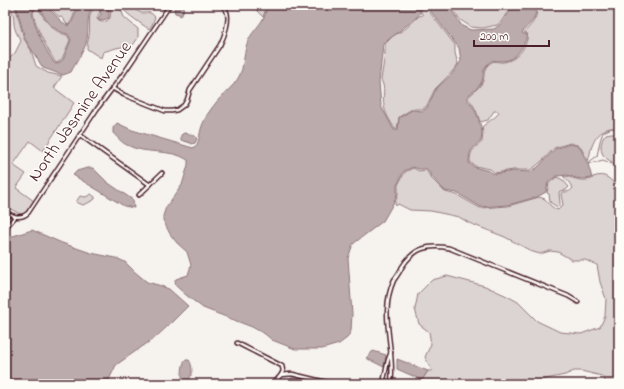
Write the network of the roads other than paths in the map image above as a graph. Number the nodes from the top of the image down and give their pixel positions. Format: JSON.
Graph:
{"nodes":[{"id":1,"x":170,"y":5,"type":"edge"},
{"id":2,"x":222,"y":5,"type":"edge"},
{"id":3,"x":112,"y":88,"type":"junction"},
{"id":4,"x":80,"y":135,"type":"junction"},
{"id":5,"x":162,"y":173,"type":"dead end"},
{"id":6,"x":150,"y":185,"type":"junction"},
{"id":7,"x":139,"y":195,"type":"dead end"},
{"id":8,"x":5,"y":212,"type":"edge"},
{"id":9,"x":15,"y":217,"type":"junction"},
{"id":10,"x":5,"y":227,"type":"edge"},
{"id":11,"x":578,"y":302,"type":"dead end"},
{"id":12,"x":237,"y":342,"type":"dead end"},
{"id":13,"x":391,"y":352,"type":"junction"},
{"id":14,"x":281,"y":375,"type":"junction"},
{"id":15,"x":273,"y":384,"type":"edge"},
{"id":16,"x":334,"y":384,"type":"edge"},
{"id":17,"x":383,"y":384,"type":"edge"},
{"id":18,"x":391,"y":384,"type":"edge"}],
"edges":[{"from":1,"to":3,"type":"street","name":"North Jasmine Avenue"},
{"from":2,"to":3,"type":"street"},
{"from":3,"to":4,"type":"street","name":"North Jasmine Avenue"},
{"from":4,"to":6,"type":"street"},
{"from":4,"to":9,"type":"street","name":"North Jasmine Avenue"},
{"from":5,"to":6,"type":"street"},
{"from":6,"to":7,"type":"street"},
{"from":8,"to":9,"type":"street"},
{"from":9,"to":10,"type":"street","name":"North Jasmine Avenue"},
{"from":11,"to":13,"type":"street"},
{"from":12,"to":14,"type":"street"},
{"from":13,"to":17,"type":"street"},
{"from":13,"to":18,"type":"street"},
{"from":14,"to":15,"type":"street"},
{"from":14,"to":16,"type":"street"}]}
